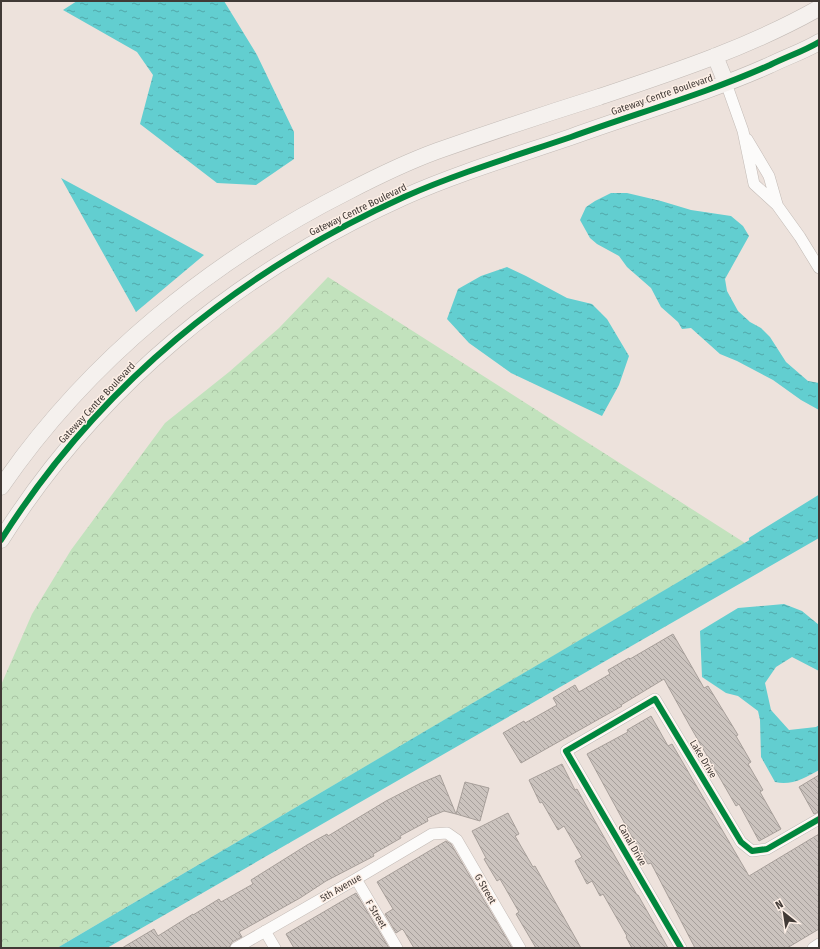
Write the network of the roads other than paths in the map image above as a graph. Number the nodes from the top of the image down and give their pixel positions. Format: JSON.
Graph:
{"nodes":[{"id":1,"x":819,"y":8,"type":"edge"},
{"id":2,"x":819,"y":42,"type":"edge"},
{"id":3,"x":715,"y":56,"type":"junction"},
{"id":4,"x":726,"y":83,"type":"junction"},
{"id":5,"x":743,"y":131,"type":"junction"},
{"id":6,"x":777,"y":205,"type":"junction"},
{"id":7,"x":819,"y":268,"type":"edge"},
{"id":8,"x":1,"y":487,"type":"edge"},
{"id":9,"x":1,"y":540,"type":"edge"},
{"id":10,"x":566,"y":751,"type":"joint"},
{"id":11,"x":819,"y":819,"type":"edge"},
{"id":12,"x":447,"y":833,"type":"joint"},
{"id":13,"x":356,"y":879,"type":"junction"},
{"id":14,"x":265,"y":931,"type":"junction"},
{"id":15,"x":819,"y":944,"type":"edge"},
{"id":16,"x":236,"y":948,"type":"edge"},
{"id":17,"x":275,"y":948,"type":"edge"},
{"id":18,"x":397,"y":948,"type":"edge"},
{"id":19,"x":520,"y":948,"type":"edge"},
{"id":20,"x":681,"y":948,"type":"edge"},
{"id":21,"x":813,"y":948,"type":"edge"}],
"edges":[{"from":1,"to":3,"type":"street","name":"Gateway Centre Boulevard"},
{"from":2,"to":4,"type":"street","name":"Gateway Centre Boulevard"},
{"from":3,"to":4,"type":"street"},
{"from":3,"to":8,"type":"street","name":"Gateway Centre Boulevard"},
{"from":4,"to":5,"type":"street"},
{"from":4,"to":9,"type":"street","name":"Gateway Centre Boulevard"},
{"from":5,"to":6,"type":"street"},
{"from":5,"to":6,"type":"street"},
{"from":6,"to":7,"type":"street"},
{"from":10,"to":11,"type":"street","name":"Lake Drive"},
{"from":10,"to":20,"type":"street","name":"Canal Drive"},
{"from":12,"to":13,"type":"street","name":"5th Avenue"},
{"from":12,"to":19,"type":"street","name":"G Street"},
{"from":13,"to":14,"type":"street","name":"5th Avenue"},
{"from":13,"to":18,"type":"street","name":"F Street"},
{"from":14,"to":16,"type":"street","name":"5th Avenue"},
{"from":14,"to":17,"type":"street"},
{"from":15,"to":21,"type":"street"}]}
